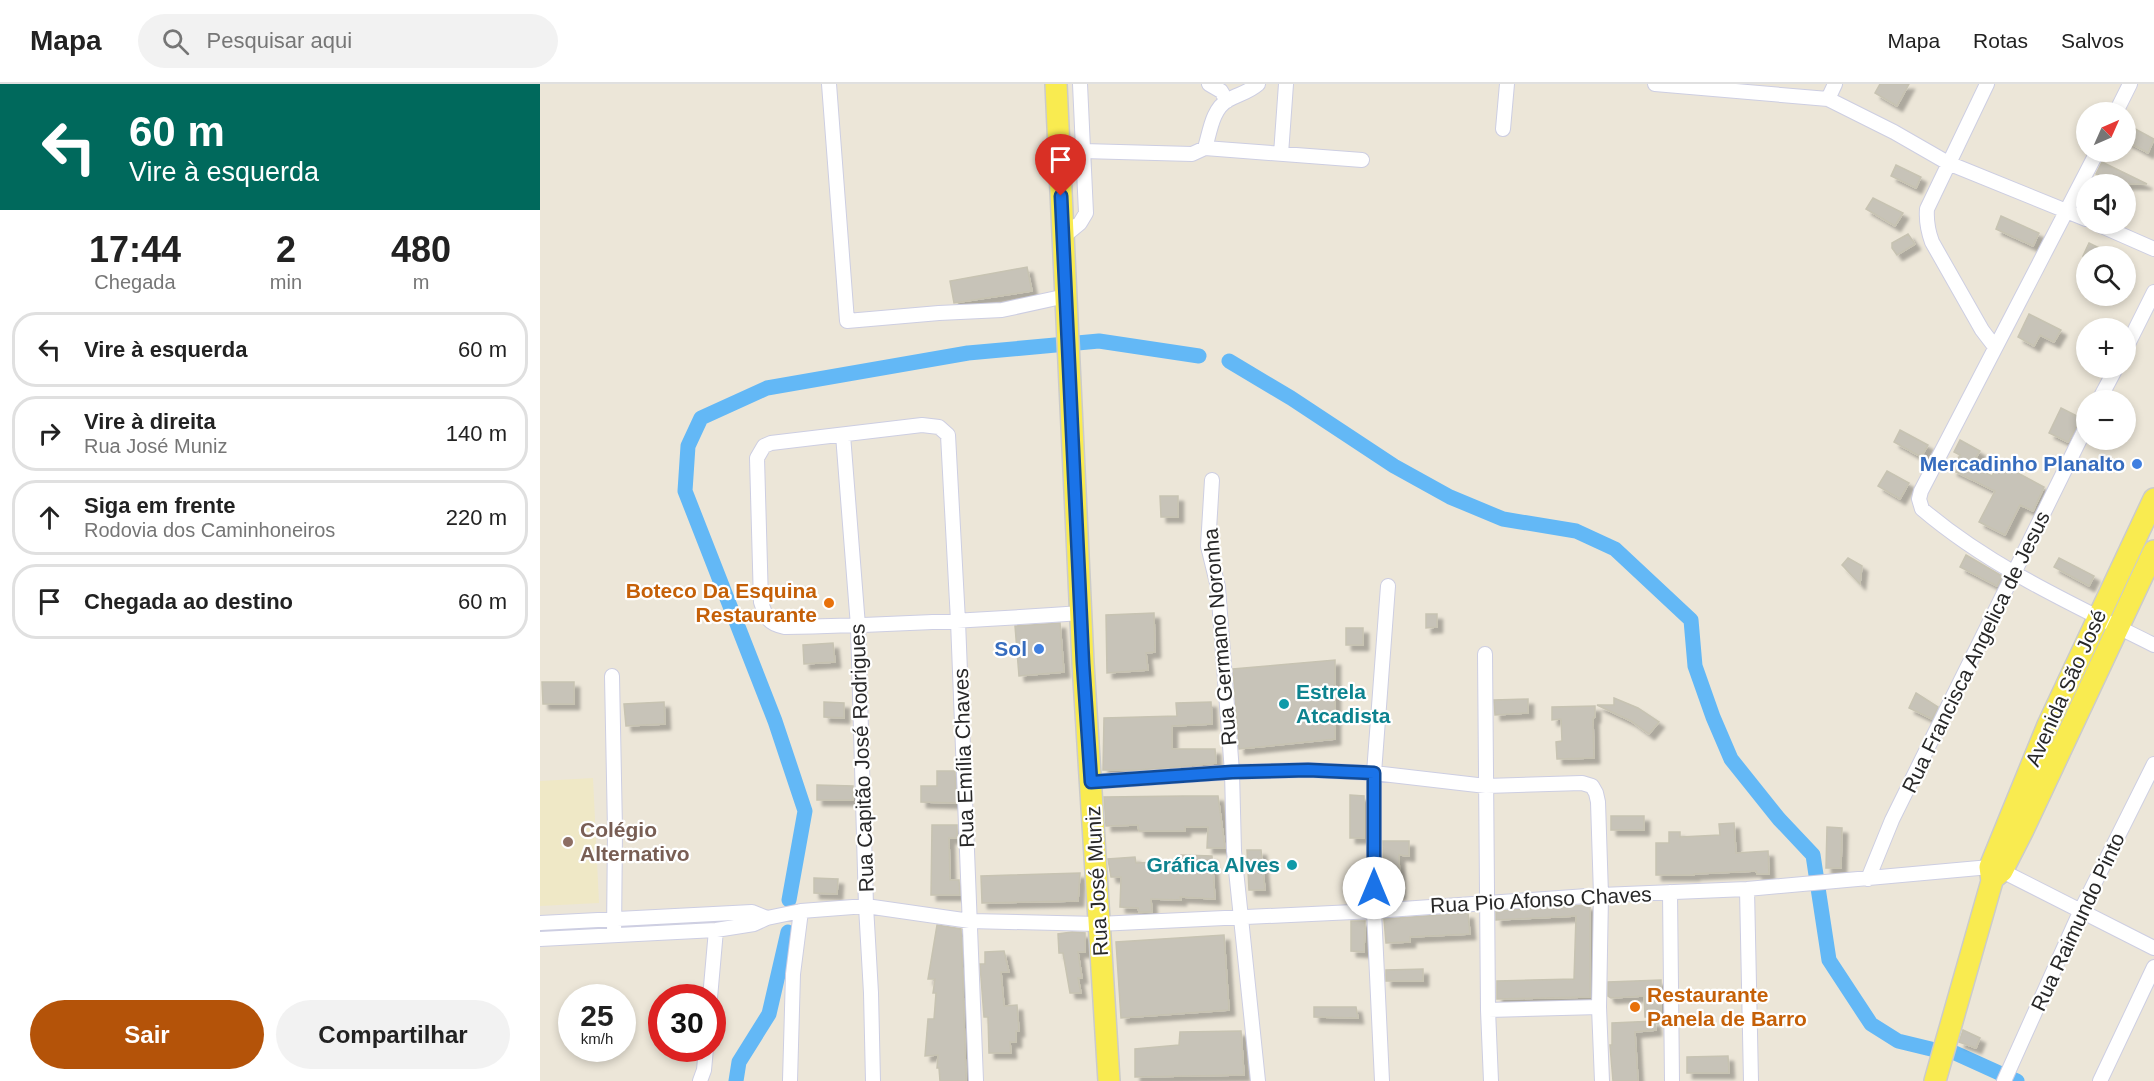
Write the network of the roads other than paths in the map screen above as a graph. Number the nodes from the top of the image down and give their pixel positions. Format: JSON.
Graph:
{"nodes":[{"id":1,"x":829,"y":84,"type":"edge"},
{"id":2,"x":1056,"y":84,"type":"edge"},
{"id":3,"x":1080,"y":84,"type":"edge"},
{"id":4,"x":1209,"y":84,"type":"edge"},
{"id":5,"x":1258,"y":84,"type":"edge"},
{"id":6,"x":1286,"y":84,"type":"edge"},
{"id":7,"x":1507,"y":84,"type":"edge"},
{"id":8,"x":1655,"y":84,"type":"edge"},
{"id":9,"x":1836,"y":84,"type":"edge"},
{"id":10,"x":1987,"y":84,"type":"edge"},
{"id":11,"x":2130,"y":84,"type":"edge"},
{"id":12,"x":1716,"y":87,"type":"edge"},
{"id":13,"x":1828,"y":99,"type":"junction"},
{"id":14,"x":1227,"y":101,"type":"junction"},
{"id":15,"x":2121,"y":102,"type":"edge"},
{"id":16,"x":1503,"y":129,"type":"dead end"},
{"id":17,"x":1205,"y":148,"type":"junction"},
{"id":18,"x":1083,"y":151,"type":"junction"},
{"id":19,"x":1059,"y":154,"type":"junction"},
{"id":20,"x":1281,"y":154,"type":"junction"},
{"id":21,"x":1362,"y":160,"type":"dead end"},
{"id":22,"x":2092,"y":162,"type":"edge"},
{"id":23,"x":1948,"y":163,"type":"junction"},
{"id":24,"x":2068,"y":211,"type":"junction"},
{"id":25,"x":2076,"y":215,"type":"edge"},
{"id":26,"x":2120,"y":234,"type":"edge"},
{"id":27,"x":1063,"y":237,"type":"junction"},
{"id":28,"x":2154,"y":249,"type":"edge"},
{"id":29,"x":2154,"y":292,"type":"edge"},
{"id":30,"x":1066,"y":296,"type":"junction"},
{"id":31,"x":2136,"y":328,"type":"edge"},
{"id":32,"x":1995,"y":347,"type":"junction"},
{"id":33,"x":843,"y":435,"type":"junction"},
{"id":34,"x":2076,"y":448,"type":"edge"},
{"id":35,"x":1212,"y":480,"type":"dead end"},
{"id":36,"x":2154,"y":499,"type":"edge"},
{"id":37,"x":2154,"y":551,"type":"edge"},
{"id":38,"x":2015,"y":574,"type":"junction"},
{"id":39,"x":1388,"y":586,"type":"dead end"},
{"id":40,"x":1081,"y":613,"type":"junction"},
{"id":41,"x":2098,"y":616,"type":"junction"},
{"id":42,"x":958,"y":621,"type":"junction"},
{"id":43,"x":858,"y":626,"type":"junction"},
{"id":44,"x":2117,"y":627,"type":"junction"},
{"id":45,"x":2154,"y":645,"type":"edge"},
{"id":46,"x":1485,"y":654,"type":"dead end"},
{"id":47,"x":612,"y":676,"type":"dead end"},
{"id":48,"x":2154,"y":764,"type":"edge"},
{"id":49,"x":1232,"y":772,"type":"junction"},
{"id":50,"x":1374,"y":773,"type":"junction"},
{"id":51,"x":1091,"y":782,"type":"junction"},
{"id":52,"x":1485,"y":786,"type":"junction"},
{"id":53,"x":1994,"y":873,"type":"junction"},
{"id":54,"x":1868,"y":879,"type":"junction"},
{"id":55,"x":1747,"y":890,"type":"junction"},
{"id":56,"x":1670,"y":892,"type":"junction"},
{"id":57,"x":1601,"y":895,"type":"junction"},
{"id":58,"x":1487,"y":901,"type":"junction"},
{"id":59,"x":866,"y":906,"type":"junction"},
{"id":60,"x":801,"y":911,"type":"junction"},
{"id":61,"x":1374,"y":911,"type":"junction"},
{"id":62,"x":2080,"y":912,"type":"junction"},
{"id":63,"x":614,"y":918,"type":"junction"},
{"id":64,"x":767,"y":918,"type":"junction"},
{"id":65,"x":1240,"y":918,"type":"junction"},
{"id":66,"x":970,"y":921,"type":"junction"},
{"id":67,"x":540,"y":923,"type":"edge"},
{"id":68,"x":1098,"y":924,"type":"junction"},
{"id":69,"x":716,"y":930,"type":"junction"},
{"id":70,"x":614,"y":935,"type":"junction"},
{"id":71,"x":540,"y":939,"type":"edge"},
{"id":72,"x":2154,"y":948,"type":"edge"},
{"id":73,"x":2154,"y":967,"type":"edge"},
{"id":74,"x":711,"y":984,"type":"edge"},
{"id":75,"x":1599,"y":1007,"type":"junction"},
{"id":76,"x":1488,"y":1010,"type":"junction"},
{"id":77,"x":705,"y":1062,"type":"edge"},
{"id":78,"x":700,"y":1081,"type":"edge"},
{"id":79,"x":790,"y":1081,"type":"edge"},
{"id":80,"x":873,"y":1081,"type":"edge"},
{"id":81,"x":976,"y":1081,"type":"edge"},
{"id":82,"x":1108,"y":1081,"type":"edge"},
{"id":83,"x":1257,"y":1081,"type":"edge"},
{"id":84,"x":1382,"y":1081,"type":"edge"},
{"id":85,"x":1491,"y":1081,"type":"edge"},
{"id":86,"x":1602,"y":1081,"type":"edge"},
{"id":87,"x":1672,"y":1081,"type":"edge"},
{"id":88,"x":1751,"y":1081,"type":"edge"},
{"id":89,"x":1935,"y":1081,"type":"edge"},
{"id":90,"x":2004,"y":1081,"type":"edge"},
{"id":91,"x":2100,"y":1081,"type":"edge"}],
"edges":[{"from":1,"to":30,"type":"street"},
{"from":2,"to":19,"type":"main road","name":"Rua José Muniz"},
{"from":3,"to":18,"type":"street"},
{"from":4,"to":14,"type":"street"},
{"from":5,"to":14,"type":"street"},
{"from":6,"to":20,"type":"street"},
{"from":7,"to":16,"type":"street"},
{"from":8,"to":12,"type":"street"},
{"from":9,"to":13,"type":"street"},
{"from":10,"to":23,"type":"street"},
{"from":11,"to":15,"type":"street"},
{"from":12,"to":13,"type":"street"},
{"from":13,"to":23,"type":"street"},
{"from":14,"to":17,"type":"street"},
{"from":17,"to":18,"type":"street"},
{"from":17,"to":20,"type":"street"},
{"from":18,"to":19,"type":"street"},
{"from":18,"to":27,"type":"street"},
{"from":19,"to":27,"type":"main road","name":"Rua José Muniz"},
{"from":20,"to":21,"type":"street"},
{"from":22,"to":24,"type":"street"},
{"from":23,"to":24,"type":"street"},
{"from":23,"to":32,"type":"street"},
{"from":24,"to":25,"type":"street"},
{"from":24,"to":32,"type":"street"},
{"from":26,"to":28,"type":"street"},
{"from":27,"to":30,"type":"main road","name":"Rua José Muniz"},
{"from":29,"to":31,"type":"street"},
{"from":30,"to":40,"type":"main road","name":"Rua José Muniz"},
{"from":32,"to":38,"type":"street"},
{"from":33,"to":42,"type":"street","name":"Rua Emília Chaves"},
{"from":33,"to":43,"type":"street","name":"Rua Capitão José Rodrigues"},
{"from":33,"to":43,"type":"street"},
{"from":34,"to":38,"type":"street","name":"Rua Francisca Angelica de Jesus"},
{"from":35,"to":49,"type":"street","name":"Rua Germano Noronha"},
{"from":36,"to":41,"type":"main road","name":"Avenida São José"},
{"from":37,"to":44,"type":"main road","name":"Avenida São José"},
{"from":38,"to":41,"type":"street"},
{"from":38,"to":54,"type":"street","name":"Rua Francisca Angelica de Jesus"},
{"from":39,"to":50,"type":"street"},
{"from":40,"to":42,"type":"street"},
{"from":40,"to":51,"type":"main road","name":"Rua José Muniz"},
{"from":41,"to":44,"type":"street"},
{"from":41,"to":53,"type":"main road","name":"Avenida São José"},
{"from":42,"to":43,"type":"street"},
{"from":42,"to":66,"type":"street","name":"Rua Emília Chaves"},
{"from":43,"to":59,"type":"street","name":"Rua Capitão José Rodrigues"},
{"from":44,"to":45,"type":"street"},
{"from":44,"to":53,"type":"main road","name":"Avenida São José"},
{"from":46,"to":52,"type":"street"},
{"from":47,"to":63,"type":"street"},
{"from":48,"to":62,"type":"street","name":"Rua Raimundo Pinto"},
{"from":49,"to":50,"type":"street"},
{"from":49,"to":51,"type":"street"},
{"from":49,"to":65,"type":"street","name":"Rua Germano Noronha"},
{"from":50,"to":52,"type":"street"},
{"from":50,"to":61,"type":"street"},
{"from":51,"to":68,"type":"main road","name":"Rua José Muniz"},
{"from":52,"to":57,"type":"street"},
{"from":52,"to":58,"type":"street"},
{"from":53,"to":54,"type":"street","name":"Rua Pio Afonso Chaves"},
{"from":53,"to":62,"type":"street"},
{"from":53,"to":89,"type":"main road","name":"Avenida São José"},
{"from":54,"to":55,"type":"street","name":"Rua Pio Afonso Chaves"},
{"from":55,"to":56,"type":"street","name":"Rua Pio Afonso Chaves"},
{"from":55,"to":88,"type":"street"},
{"from":56,"to":57,"type":"street","name":"Rua Pio Afonso Chaves"},
{"from":56,"to":87,"type":"street"},
{"from":57,"to":58,"type":"street","name":"Rua Pio Afonso Chaves"},
{"from":57,"to":75,"type":"street"},
{"from":58,"to":61,"type":"street","name":"Rua Pio Afonso Chaves"},
{"from":58,"to":76,"type":"street"},
{"from":59,"to":60,"type":"street","name":"Rua Pio Afonso Chaves"},
{"from":59,"to":66,"type":"street","name":"Rua Pio Afonso Chaves"},
{"from":59,"to":80,"type":"street","name":"Rua Capitão José Rodrigues"},
{"from":60,"to":64,"type":"street","name":"Rua Pio Afonso Chaves"},
{"from":60,"to":79,"type":"street"},
{"from":61,"to":65,"type":"street","name":"Rua Pio Afonso Chaves"},
{"from":61,"to":84,"type":"street"},
{"from":62,"to":72,"type":"street"},
{"from":62,"to":90,"type":"street","name":"Rua Raimundo Pinto"},
{"from":63,"to":64,"type":"street","name":"Rua Pio Afonso Chaves"},
{"from":63,"to":67,"type":"street","name":"Rua Pio Afonso Chaves"},
{"from":63,"to":70,"type":"street"},
{"from":64,"to":69,"type":"street","name":"Rua Pio Afonso Chaves"},
{"from":65,"to":68,"type":"street","name":"Rua Pio Afonso Chaves"},
{"from":65,"to":83,"type":"street","name":"Rua Germano Noronha"},
{"from":66,"to":68,"type":"street","name":"Rua Pio Afonso Chaves"},
{"from":66,"to":81,"type":"street","name":"Rua Emília Chaves"},
{"from":68,"to":82,"type":"main road","name":"Rua José Muniz"},
{"from":69,"to":70,"type":"street","name":"Rua Pio Afonso Chaves"},
{"from":69,"to":74,"type":"street"},
{"from":70,"to":71,"type":"street","name":"Rua Pio Afonso Chaves"},
{"from":73,"to":91,"type":"street"},
{"from":75,"to":76,"type":"street"},
{"from":75,"to":86,"type":"street"},
{"from":76,"to":85,"type":"street"},
{"from":77,"to":78,"type":"street"}]}
